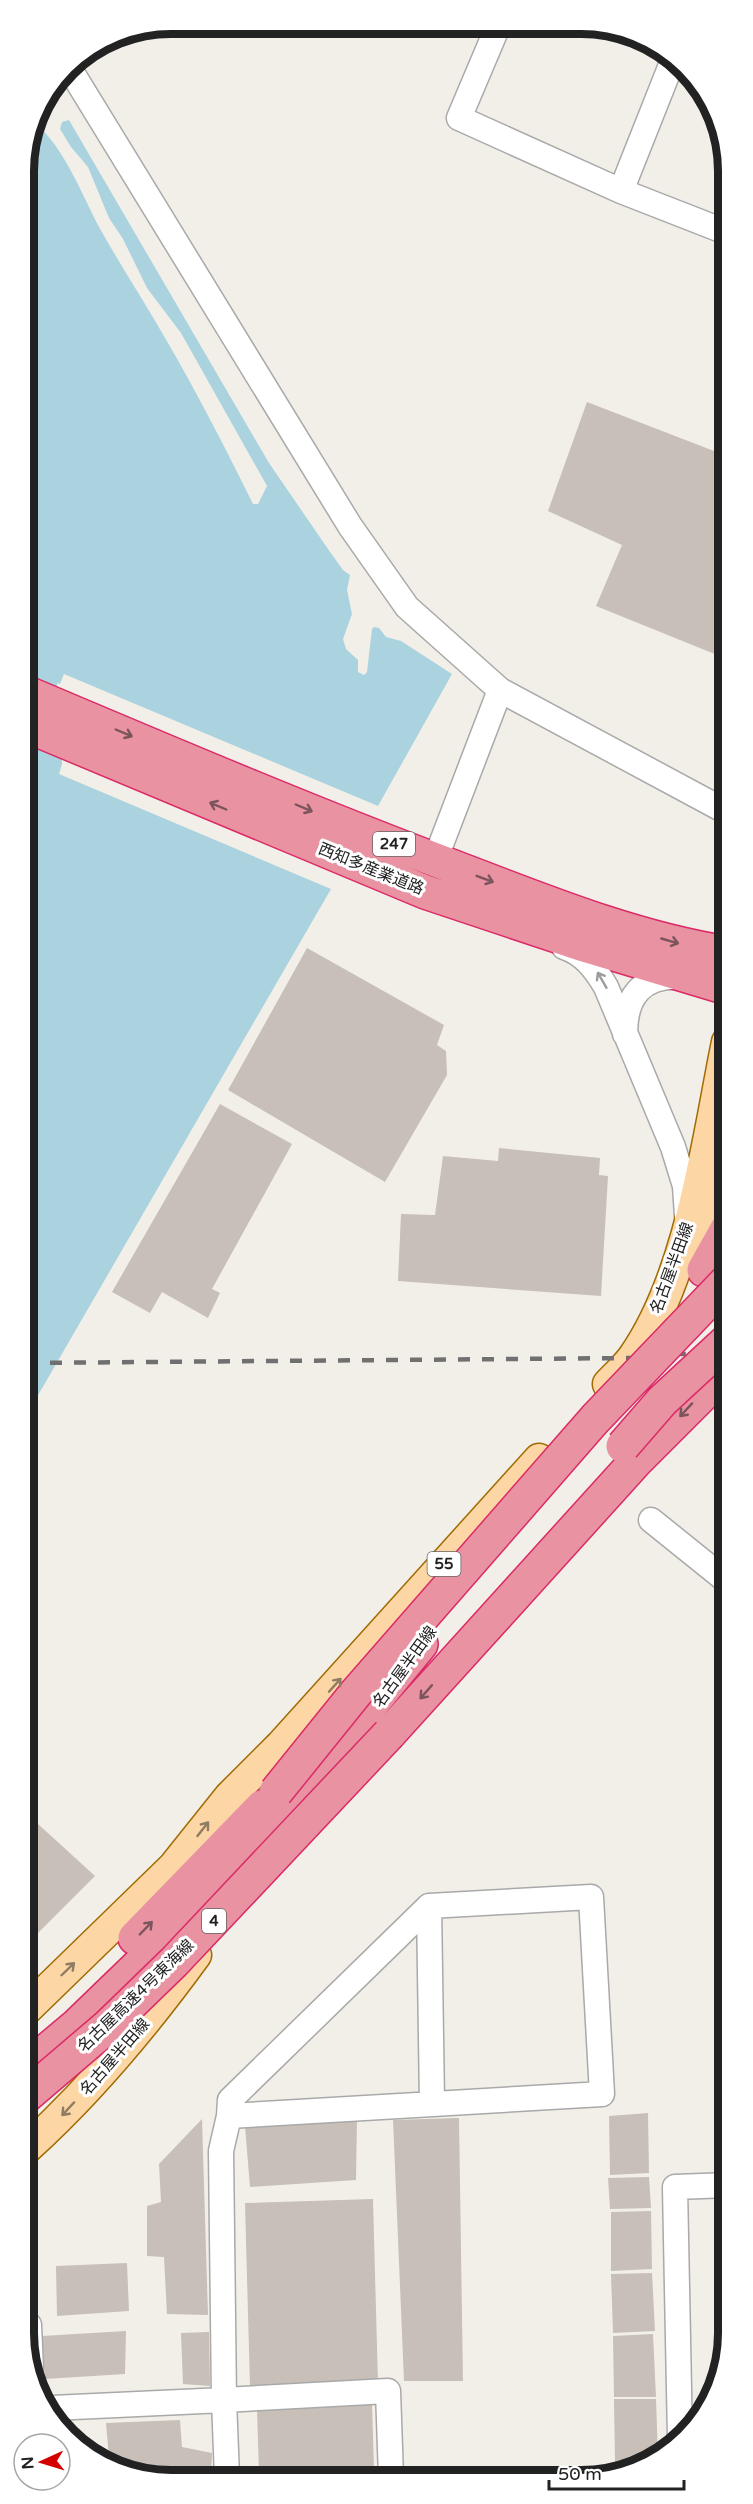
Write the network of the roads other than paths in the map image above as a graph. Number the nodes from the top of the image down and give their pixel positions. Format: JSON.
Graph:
{"nodes":[{"id":1,"x":495,"y":34,"type":"edge"},
{"id":2,"x":670,"y":68,"type":"edge"},
{"id":3,"x":74,"y":76,"type":"edge"},
{"id":4,"x":621,"y":191,"type":"junction"},
{"id":5,"x":718,"y":229,"type":"edge"},
{"id":6,"x":500,"y":690,"type":"junction"},
{"id":7,"x":35,"y":696,"type":"edge"},
{"id":8,"x":35,"y":729,"type":"edge"},
{"id":9,"x":718,"y":807,"type":"edge"},
{"id":10,"x":435,"y":860,"type":"junction"},
{"id":11,"x":425,"y":892,"type":"junction"},
{"id":12,"x":718,"y":952,"type":"edge"},
{"id":13,"x":690,"y":978,"type":"junction"},
{"id":14,"x":718,"y":986,"type":"edge"},
{"id":15,"x":625,"y":1034,"type":"junction"},
{"id":16,"x":718,"y":1087,"type":"edge"},
{"id":17,"x":709,"y":1132,"type":"junction"},
{"id":18,"x":667,"y":1134,"type":"junction"},
{"id":19,"x":687,"y":1235,"type":"junction"},
{"id":20,"x":718,"y":1254,"type":"edge"},
{"id":21,"x":716,"y":1275,"type":"edge"},
{"id":22,"x":718,"y":1314,"type":"edge"},
{"id":23,"x":718,"y":1348,"type":"edge"},
{"id":24,"x":718,"y":1379,"type":"edge"},
{"id":25,"x":651,"y":1520,"type":"dead end"},
{"id":26,"x":718,"y":1574,"type":"edge"},
{"id":27,"x":421,"y":1644,"type":"junction"},
{"id":28,"x":449,"y":1666,"type":"junction"},
{"id":29,"x":276,"y":1792,"type":"junction"},
{"id":30,"x":429,"y":1906,"type":"junction"},
{"id":31,"x":34,"y":2002,"type":"edge"},
{"id":32,"x":34,"y":2031,"type":"edge"},
{"id":33,"x":34,"y":2061,"type":"edge"},
{"id":34,"x":34,"y":2089,"type":"edge"},
{"id":35,"x":432,"y":2103,"type":"junction"},
{"id":36,"x":229,"y":2116,"type":"junction"},
{"id":37,"x":34,"y":2141,"type":"edge"},
{"id":38,"x":718,"y":2185,"type":"edge"},
{"id":39,"x":224,"y":2400,"type":"junction"},
{"id":40,"x":57,"y":2408,"type":"edge"},
{"id":41,"x":680,"y":2428,"type":"edge"},
{"id":42,"x":226,"y":2470,"type":"edge"},
{"id":43,"x":391,"y":2470,"type":"edge"}],
"edges":[{"from":1,"to":4,"type":"street"},
{"from":2,"to":4,"type":"street"},
{"from":3,"to":6,"type":"street"},
{"from":4,"to":5,"type":"street"},
{"from":6,"to":9,"type":"street"},
{"from":6,"to":10,"type":"street"},
{"from":7,"to":10,"type":"highway","name":"西知多産業道路","number":"247","one_way":true},
{"from":11,"to":8,"type":"highway","name":"西知多産業道路","number":"247","one_way":true},
{"from":10,"to":12,"type":"highway","name":"西知多産業道路","number":"247","one_way":true},
{"from":11,"to":13,"type":"highway","name":"西知多産業道路","number":"247"},
{"from":15,"to":11,"type":"street","one_way":true},
{"from":13,"to":14,"type":"highway","name":"西知多産業道路","number":"247"},
{"from":13,"to":15,"type":"street"},
{"from":15,"to":18,"type":"street"},
{"from":16,"to":17,"type":"main road","name":"名古屋半田線","number":"55"},
{"from":17,"to":18,"type":"street"},
{"from":17,"to":19,"type":"main road","name":"名古屋半田線","number":"55"},
{"from":18,"to":19,"type":"street"},
{"from":31,"to":19,"type":"main road","name":"名古屋半田線","number":"55","one_way":true},
{"from":20,"to":21,"type":"main road","name":"名古屋半田線","number":"55"},
{"from":21,"to":27,"type":"main road","name":"名古屋半田線","number":"55"},
{"from":21,"to":29,"type":"highway","bridge":true},
{"from":22,"to":29,"type":"highway","bridge":true},
{"from":23,"to":28,"type":"highway","bridge":true},
{"from":24,"to":28,"type":"highway","one_way":true},
{"from":25,"to":26,"type":"street"},
{"from":27,"to":33,"type":"highway"},
{"from":27,"to":37,"type":"main road","name":"名古屋半田線","number":"55","one_way":true},
{"from":28,"to":34,"type":"highway","name":"名古屋高速4号東海線","number":"4","one_way":true,"bridge":true},
{"from":32,"to":29,"type":"highway","one_way":true},
{"from":30,"to":35,"type":"street"},
{"from":30,"to":35,"type":"street"},
{"from":30,"to":36,"type":"street"},
{"from":35,"to":36,"type":"street"},
{"from":36,"to":39,"type":"street"},
{"from":38,"to":41,"type":"street"},
{"from":39,"to":40,"type":"street"},
{"from":39,"to":42,"type":"street"},
{"from":39,"to":43,"type":"street"}]}
